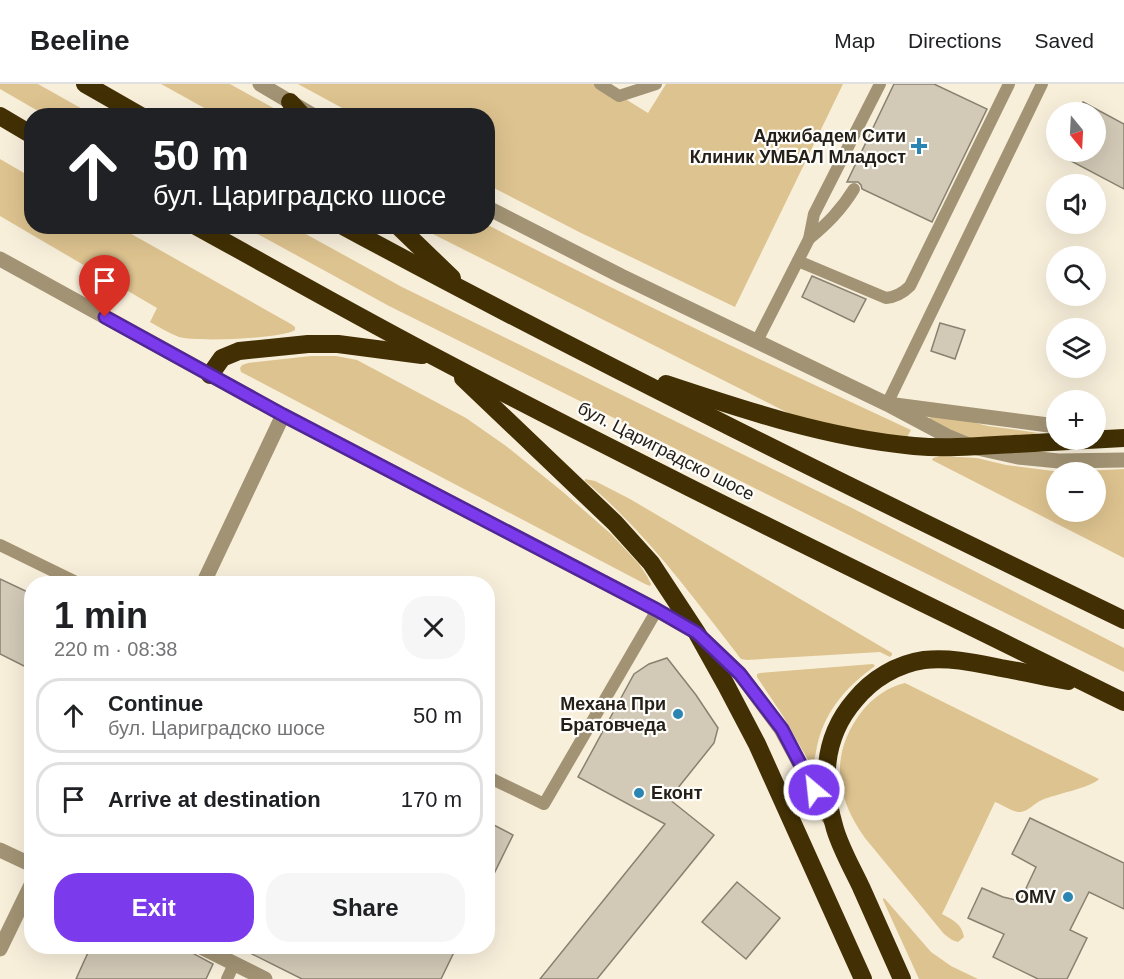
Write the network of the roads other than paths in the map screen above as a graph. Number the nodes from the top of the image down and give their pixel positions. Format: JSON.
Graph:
{"nodes":[{"id":1,"x":85,"y":84,"type":"edge"},
{"id":2,"x":260,"y":84,"type":"edge"},
{"id":3,"x":600,"y":84,"type":"edge"},
{"id":4,"x":656,"y":84,"type":"edge"},
{"id":5,"x":880,"y":84,"type":"edge"},
{"id":6,"x":1009,"y":84,"type":"edge"},
{"id":7,"x":1042,"y":84,"type":"edge"},
{"id":8,"x":290,"y":102,"type":"junction"},
{"id":9,"x":127,"y":108,"type":"edge"},
{"id":10,"x":296,"y":108,"type":"edge"},
{"id":11,"x":300,"y":108,"type":"edge"},
{"id":12,"x":0,"y":116,"type":"edge"},
{"id":13,"x":24,"y":130,"type":"edge"},
{"id":14,"x":854,"y":189,"type":"dead end"},
{"id":15,"x":495,"y":212,"type":"edge"},
{"id":16,"x":211,"y":234,"type":"edge"},
{"id":17,"x":358,"y":234,"type":"edge"},
{"id":18,"x":406,"y":234,"type":"edge"},
{"id":19,"x":809,"y":239,"type":"junction"},
{"id":20,"x":0,"y":259,"type":"edge"},
{"id":21,"x":798,"y":261,"type":"junction"},
{"id":22,"x":469,"y":294,"type":"junction"},
{"id":23,"x":757,"y":341,"type":"junction"},
{"id":24,"x":440,"y":359,"type":"junction"},
{"id":25,"x":599,"y":361,"type":"junction"},
{"id":26,"x":210,"y":375,"type":"junction"},
{"id":27,"x":886,"y":404,"type":"junction"},
{"id":28,"x":283,"y":415,"type":"junction"},
{"id":29,"x":1046,"y":425,"type":"edge"},
{"id":30,"x":1106,"y":431,"type":"edge"},
{"id":31,"x":1124,"y":433,"type":"edge"},
{"id":32,"x":1124,"y":438,"type":"edge"},
{"id":33,"x":973,"y":447,"type":"junction"},
{"id":34,"x":1124,"y":460,"type":"edge"},
{"id":35,"x":0,"y":545,"type":"edge"},
{"id":36,"x":64,"y":576,"type":"edge"},
{"id":37,"x":206,"y":576,"type":"edge"},
{"id":38,"x":657,"y":610,"type":"junction"},
{"id":39,"x":1124,"y":620,"type":"edge"},
{"id":40,"x":697,"y":633,"type":"junction"},
{"id":41,"x":1094,"y":687,"type":"junction"},
{"id":42,"x":1124,"y":702,"type":"edge"},
{"id":43,"x":495,"y":780,"type":"edge"},
{"id":44,"x":836,"y":831,"type":"junction"},
{"id":45,"x":0,"y":850,"type":"edge"},
{"id":46,"x":24,"y":861,"type":"edge"},
{"id":47,"x":24,"y":900,"type":"edge"},
{"id":48,"x":0,"y":949,"type":"edge"},
{"id":49,"x":215,"y":954,"type":"edge"},
{"id":50,"x":234,"y":964,"type":"junction"},
{"id":51,"x":227,"y":979,"type":"edge"},
{"id":52,"x":265,"y":979,"type":"edge"},
{"id":53,"x":863,"y":979,"type":"edge"},
{"id":54,"x":902,"y":979,"type":"edge"}],
"edges":[{"from":1,"to":9,"type":"highway"},
{"from":2,"to":8,"type":"street"},
{"from":3,"to":4,"type":"lane"},
{"from":5,"to":19,"type":"lane"},
{"from":6,"to":21,"type":"lane"},
{"from":7,"to":27,"type":"lane"},
{"from":8,"to":10,"type":"highway"},
{"from":8,"to":11,"type":"street"},
{"from":12,"to":13,"type":"highway"},
{"from":14,"to":19,"type":"lane"},
{"from":15,"to":23,"type":"street"},
{"from":16,"to":24,"type":"highway","name":"бул. Цариградско шосе"},
{"from":17,"to":22,"type":"highway"},
{"from":18,"to":22,"type":"highway"},
{"from":19,"to":21,"type":"lane"},
{"from":20,"to":26,"type":"street"},
{"from":21,"to":23,"type":"lane"},
{"from":22,"to":25,"type":"highway"},
{"from":23,"to":27,"type":"street"},
{"from":24,"to":26,"type":"highway"},
{"from":24,"to":40,"type":"highway"},
{"from":24,"to":41,"type":"highway","name":"бул. Цариградско шосе"},
{"from":25,"to":33,"type":"highway"},
{"from":25,"to":39,"type":"highway"},
{"from":26,"to":28,"type":"street"},
{"from":27,"to":29,"type":"street"},
{"from":27,"to":33,"type":"street"},
{"from":28,"to":37,"type":"street"},
{"from":28,"to":38,"type":"street"},
{"from":30,"to":31,"type":"street"},
{"from":32,"to":33,"type":"highway"},
{"from":33,"to":34,"type":"street"},
{"from":35,"to":36,"type":"lane"},
{"from":38,"to":40,"type":"street"},
{"from":38,"to":43,"type":"lane"},
{"from":40,"to":44,"type":"street"},
{"from":40,"to":53,"type":"highway"},
{"from":41,"to":42,"type":"highway","name":"бул. Цариградско шосе"},
{"from":41,"to":44,"type":"highway"},
{"from":44,"to":54,"type":"highway"},
{"from":45,"to":46,"type":"street"},
{"from":47,"to":48,"type":"street"},
{"from":49,"to":50,"type":"street"},
{"from":50,"to":51,"type":"lane"},
{"from":50,"to":52,"type":"street"}]}
